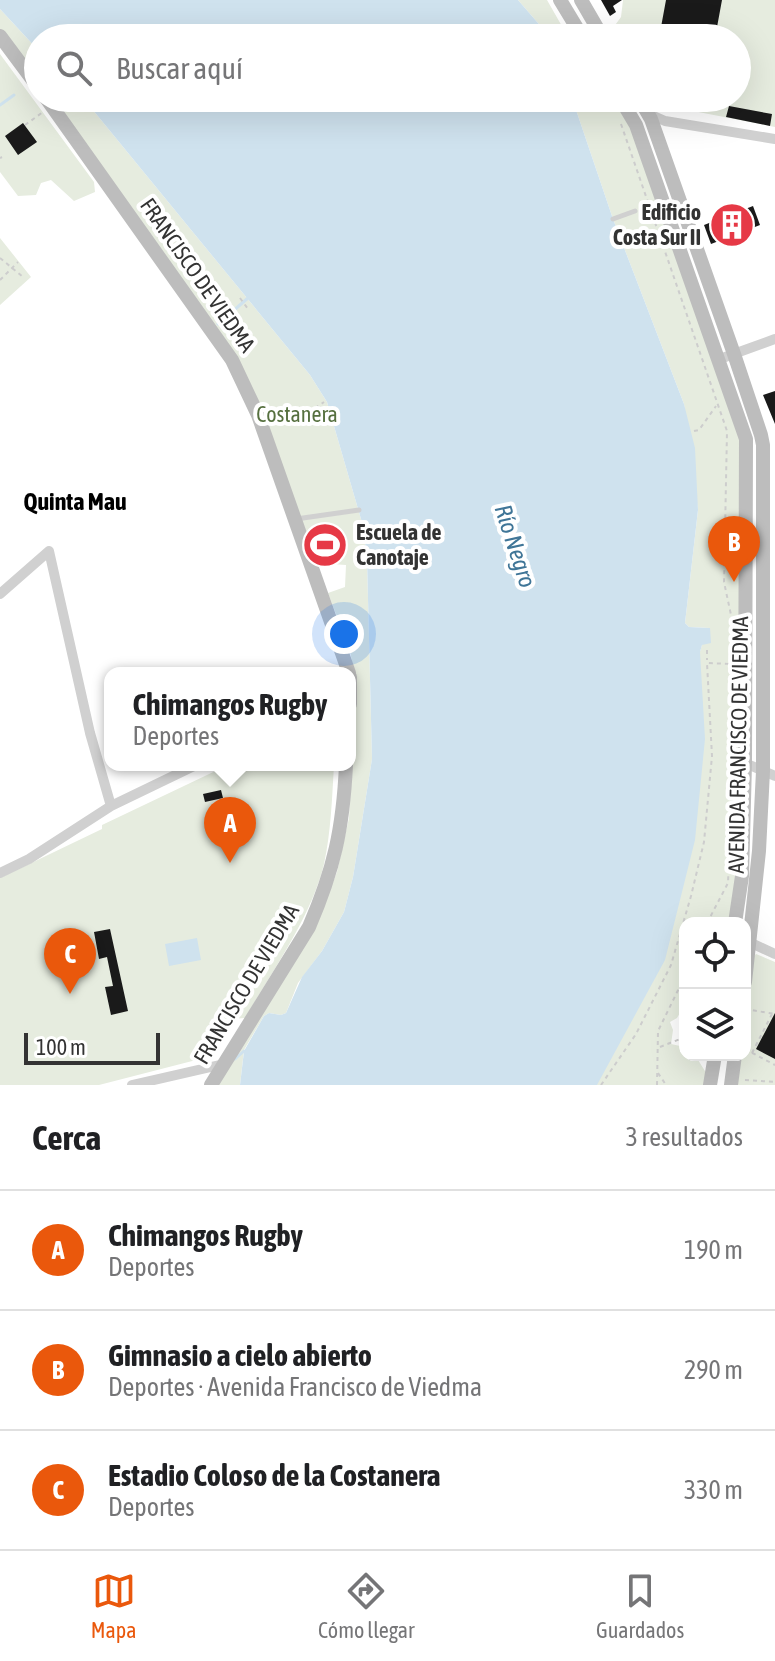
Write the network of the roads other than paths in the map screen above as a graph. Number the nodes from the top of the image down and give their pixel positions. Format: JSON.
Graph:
{"nodes":[{"id":1,"x":560,"y":0,"type":"edge"},
{"id":2,"x":581,"y":0,"type":"edge"},
{"id":3,"x":575,"y":24,"type":"edge"},
{"id":4,"x":595,"y":24,"type":"edge"},
{"id":5,"x":0,"y":36,"type":"edge"},
{"id":6,"x":24,"y":68,"type":"edge"},
{"id":7,"x":56,"y":112,"type":"edge"},
{"id":8,"x":624,"y":112,"type":"edge"},
{"id":9,"x":649,"y":114,"type":"joint"},
{"id":10,"x":775,"y":139,"type":"edge"},
{"id":11,"x":663,"y":154,"type":"junction"},
{"id":12,"x":648,"y":161,"type":"junction"},
{"id":13,"x":635,"y":211,"type":"dead end"},
{"id":14,"x":613,"y":219,"type":"dead end"},
{"id":15,"x":775,"y":339,"type":"edge"},
{"id":16,"x":734,"y":354,"type":"junction"},
{"id":17,"x":717,"y":360,"type":"junction"},
{"id":18,"x":761,"y":435,"type":"junction"},
{"id":19,"x":746,"y":439,"type":"junction"},
{"id":20,"x":359,"y":510,"type":"dead end"},
{"id":21,"x":295,"y":519,"type":"junction"},
{"id":22,"x":0,"y":594,"type":"edge"},
{"id":23,"x":746,"y":596,"type":"junction"},
{"id":24,"x":769,"y":607,"type":"edge"},
{"id":25,"x":739,"y":645,"type":"junction"},
{"id":26,"x":769,"y":652,"type":"edge"},
{"id":27,"x":347,"y":667,"type":"edge"},
{"id":28,"x":739,"y":764,"type":"junction"},
{"id":29,"x":184,"y":771,"type":"edge"},
{"id":30,"x":346,"y":771,"type":"edge"},
{"id":31,"x":769,"y":773,"type":"edge"},
{"id":32,"x":111,"y":806,"type":"junction"},
{"id":33,"x":0,"y":873,"type":"edge"},
{"id":34,"x":736,"y":917,"type":"edge"},
{"id":35,"x":751,"y":917,"type":"edge"},
{"id":36,"x":751,"y":942,"type":"edge"},
{"id":37,"x":775,"y":954,"type":"edge"},
{"id":38,"x":714,"y":1061,"type":"edge"},
{"id":39,"x":734,"y":1061,"type":"edge"},
{"id":40,"x":224,"y":1064,"type":"junction"},
{"id":41,"x":731,"y":1081,"type":"edge"},
{"id":42,"x":132,"y":1085,"type":"edge"},
{"id":43,"x":211,"y":1085,"type":"edge"},
{"id":44,"x":710,"y":1085,"type":"edge"}],
"edges":[{"from":1,"to":3,"type":"main road"},
{"from":2,"to":4,"type":"main road"},
{"from":5,"to":6,"type":"main road"},
{"from":7,"to":21,"type":"main road","name":"FRANCISCO DE VIEDMA"},
{"from":8,"to":12,"type":"main road","name":"AVENIDA FRANCISCO DE VIEDMA"},
{"from":9,"to":10,"type":"street"},
{"from":9,"to":11,"type":"main road","name":"AVENIDA FRANCISCO DE VIEDMA"},
{"from":11,"to":12,"type":"main road"},
{"from":11,"to":16,"type":"main road","name":"AVENIDA FRANCISCO DE VIEDMA"},
{"from":12,"to":17,"type":"main road","name":"AVENIDA FRANCISCO DE VIEDMA"},
{"from":13,"to":14,"type":"lane"},
{"from":15,"to":16,"type":"street"},
{"from":16,"to":17,"type":"street"},
{"from":16,"to":18,"type":"main road","name":"AVENIDA FRANCISCO DE VIEDMA"},
{"from":17,"to":19,"type":"main road","name":"AVENIDA FRANCISCO DE VIEDMA"},
{"from":18,"to":19,"type":"main road"},
{"from":18,"to":24,"type":"main road","name":"AVENIDA FRANCISCO DE VIEDMA"},
{"from":19,"to":23,"type":"main road","name":"AVENIDA FRANCISCO DE VIEDMA"},
{"from":20,"to":21,"type":"lane"},
{"from":21,"to":27,"type":"main road","name":"FRANCISCO DE VIEDMA"},
{"from":22,"to":32,"type":"street"},
{"from":23,"to":24,"type":"main road"},
{"from":23,"to":25,"type":"main road","name":"AVENIDA FRANCISCO DE VIEDMA"},
{"from":24,"to":26,"type":"main road","name":"AVENIDA FRANCISCO DE VIEDMA"},
{"from":25,"to":26,"type":"main road"},
{"from":25,"to":28,"type":"main road","name":"AVENIDA FRANCISCO DE VIEDMA"},
{"from":26,"to":31,"type":"main road","name":"AVENIDA FRANCISCO DE VIEDMA"},
{"from":28,"to":31,"type":"street"},
{"from":28,"to":34,"type":"main road","name":"AVENIDA FRANCISCO DE VIEDMA"},
{"from":29,"to":32,"type":"street"},
{"from":30,"to":40,"type":"main road","name":"FRANCISCO DE VIEDMA"},
{"from":31,"to":35,"type":"main road","name":"AVENIDA FRANCISCO DE VIEDMA"},
{"from":32,"to":33,"type":"street"},
{"from":36,"to":37,"type":"street"},
{"from":38,"to":44,"type":"main road"},
{"from":39,"to":41,"type":"main road"},
{"from":40,"to":42,"type":"street"},
{"from":40,"to":43,"type":"main road","name":"FRANCISCO DE VIEDMA"}]}
